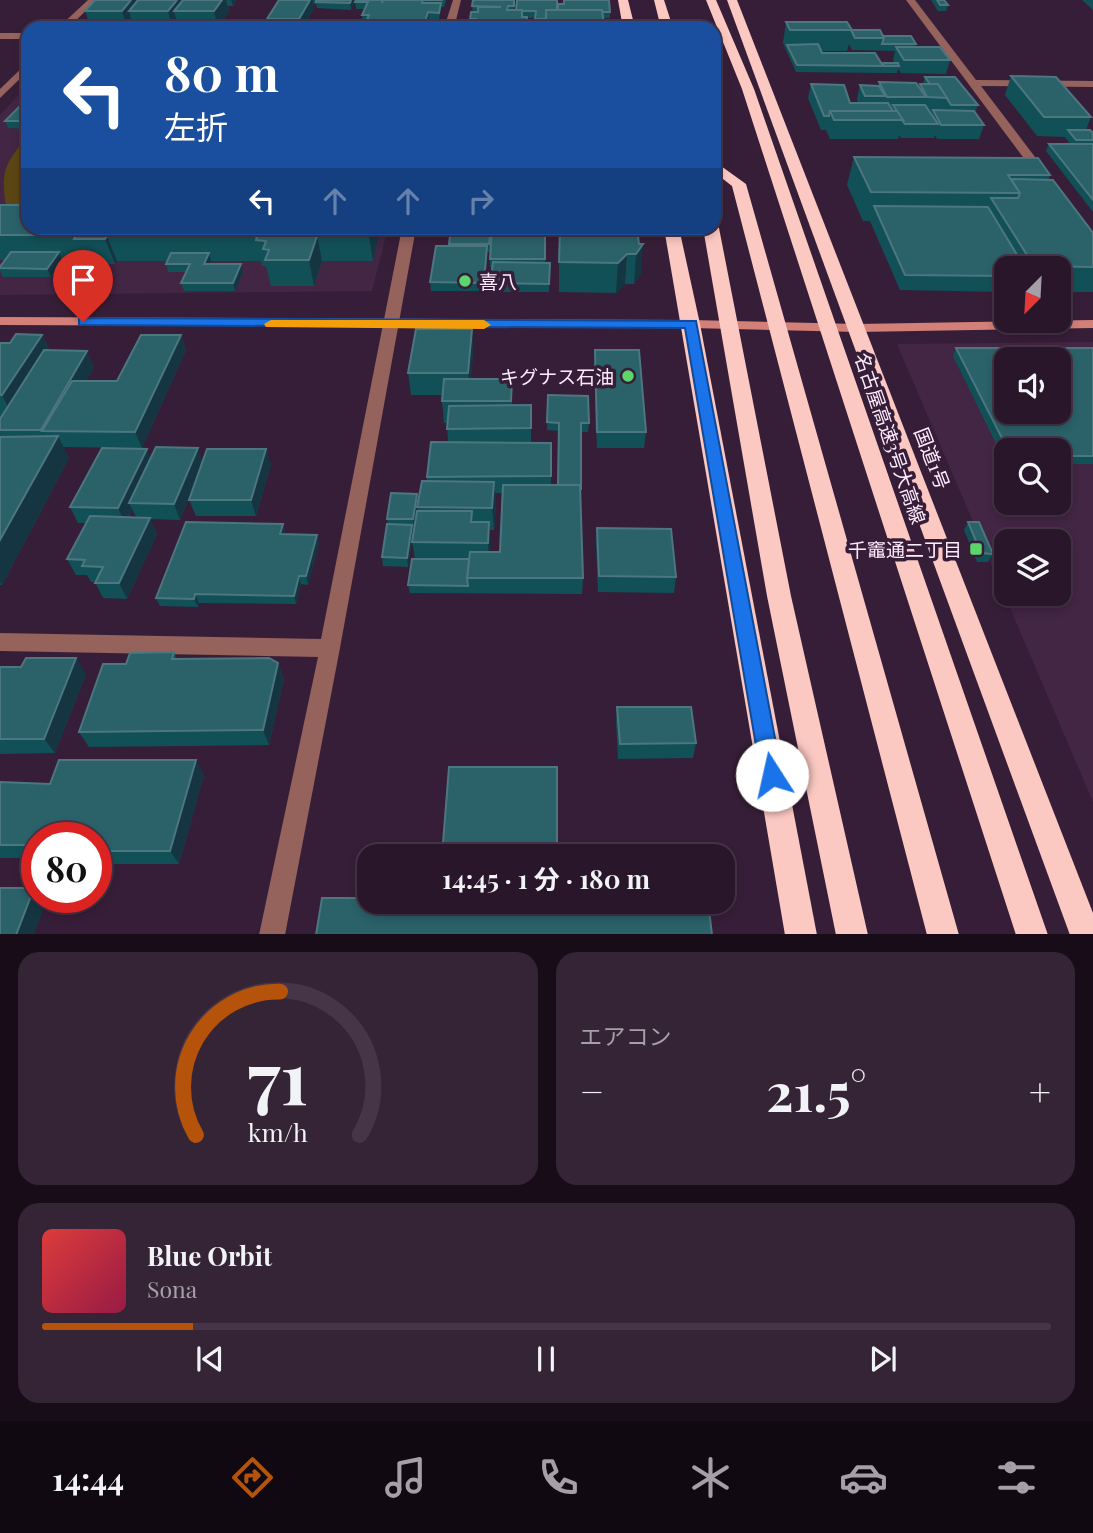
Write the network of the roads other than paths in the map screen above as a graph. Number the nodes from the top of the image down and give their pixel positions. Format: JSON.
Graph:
{"nodes":[{"id":1,"x":93,"y":0,"type":"edge"},
{"id":2,"x":457,"y":0,"type":"edge"},
{"id":3,"x":623,"y":0,"type":"edge"},
{"id":4,"x":659,"y":0,"type":"edge"},
{"id":5,"x":711,"y":0,"type":"edge"},
{"id":6,"x":732,"y":0,"type":"edge"},
{"id":7,"x":910,"y":0,"type":"edge"},
{"id":8,"x":71,"y":21,"type":"edge"},
{"id":9,"x":451,"y":21,"type":"edge"},
{"id":10,"x":628,"y":21,"type":"edge"},
{"id":11,"x":665,"y":21,"type":"edge"},
{"id":12,"x":720,"y":21,"type":"edge"},
{"id":13,"x":721,"y":24,"type":"edge"},
{"id":14,"x":0,"y":36,"type":"edge"},
{"id":15,"x":21,"y":36,"type":"edge"},
{"id":16,"x":21,"y":72,"type":"edge"},
{"id":17,"x":972,"y":83,"type":"junction"},
{"id":18,"x":1093,"y":84,"type":"edge"},
{"id":19,"x":0,"y":95,"type":"edge"},
{"id":20,"x":721,"y":170,"type":"edge"},
{"id":21,"x":1053,"y":188,"type":"edge"},
{"id":22,"x":408,"y":235,"type":"edge"},
{"id":23,"x":672,"y":235,"type":"edge"},
{"id":24,"x":712,"y":235,"type":"edge"},
{"id":25,"x":0,"y":321,"type":"edge"},
{"id":26,"x":691,"y":324,"type":"junction"},
{"id":27,"x":1093,"y":324,"type":"edge"},
{"id":28,"x":390,"y":325,"type":"junction"},
{"id":29,"x":857,"y":328,"type":"junction"},
{"id":30,"x":0,"y":642,"type":"edge"},
{"id":31,"x":330,"y":648,"type":"junction"},
{"id":32,"x":272,"y":934,"type":"edge"},
{"id":33,"x":801,"y":934,"type":"edge"},
{"id":34,"x":852,"y":934,"type":"edge"},
{"id":35,"x":943,"y":934,"type":"edge"},
{"id":36,"x":1032,"y":934,"type":"edge"},
{"id":37,"x":1086,"y":934,"type":"edge"}],
"edges":[{"from":1,"to":8,"type":"street"},
{"from":2,"to":9,"type":"street"},
{"from":3,"to":10,"type":"highway"},
{"from":4,"to":11,"type":"highway"},
{"from":5,"to":12,"type":"highway","name":"名古屋高速3号大高線"},
{"from":6,"to":29,"type":"highway","name":"国道1号"},
{"from":7,"to":17,"type":"street"},
{"from":13,"to":36,"type":"highway","name":"名古屋高速3号大高線"},
{"from":14,"to":15,"type":"street"},
{"from":16,"to":19,"type":"street"},
{"from":17,"to":18,"type":"street"},
{"from":17,"to":21,"type":"street"},
{"from":20,"to":35,"type":"highway"},
{"from":22,"to":28,"type":"street"},
{"from":23,"to":26,"type":"highway"},
{"from":24,"to":34,"type":"highway"},
{"from":25,"to":28,"type":"street"},
{"from":26,"to":28,"type":"street"},
{"from":26,"to":29,"type":"street"},
{"from":26,"to":33,"type":"highway"},
{"from":27,"to":29,"type":"street"},
{"from":28,"to":31,"type":"street"},
{"from":29,"to":37,"type":"highway","name":"国道1号"},
{"from":30,"to":31,"type":"street"},
{"from":31,"to":32,"type":"street"}]}
